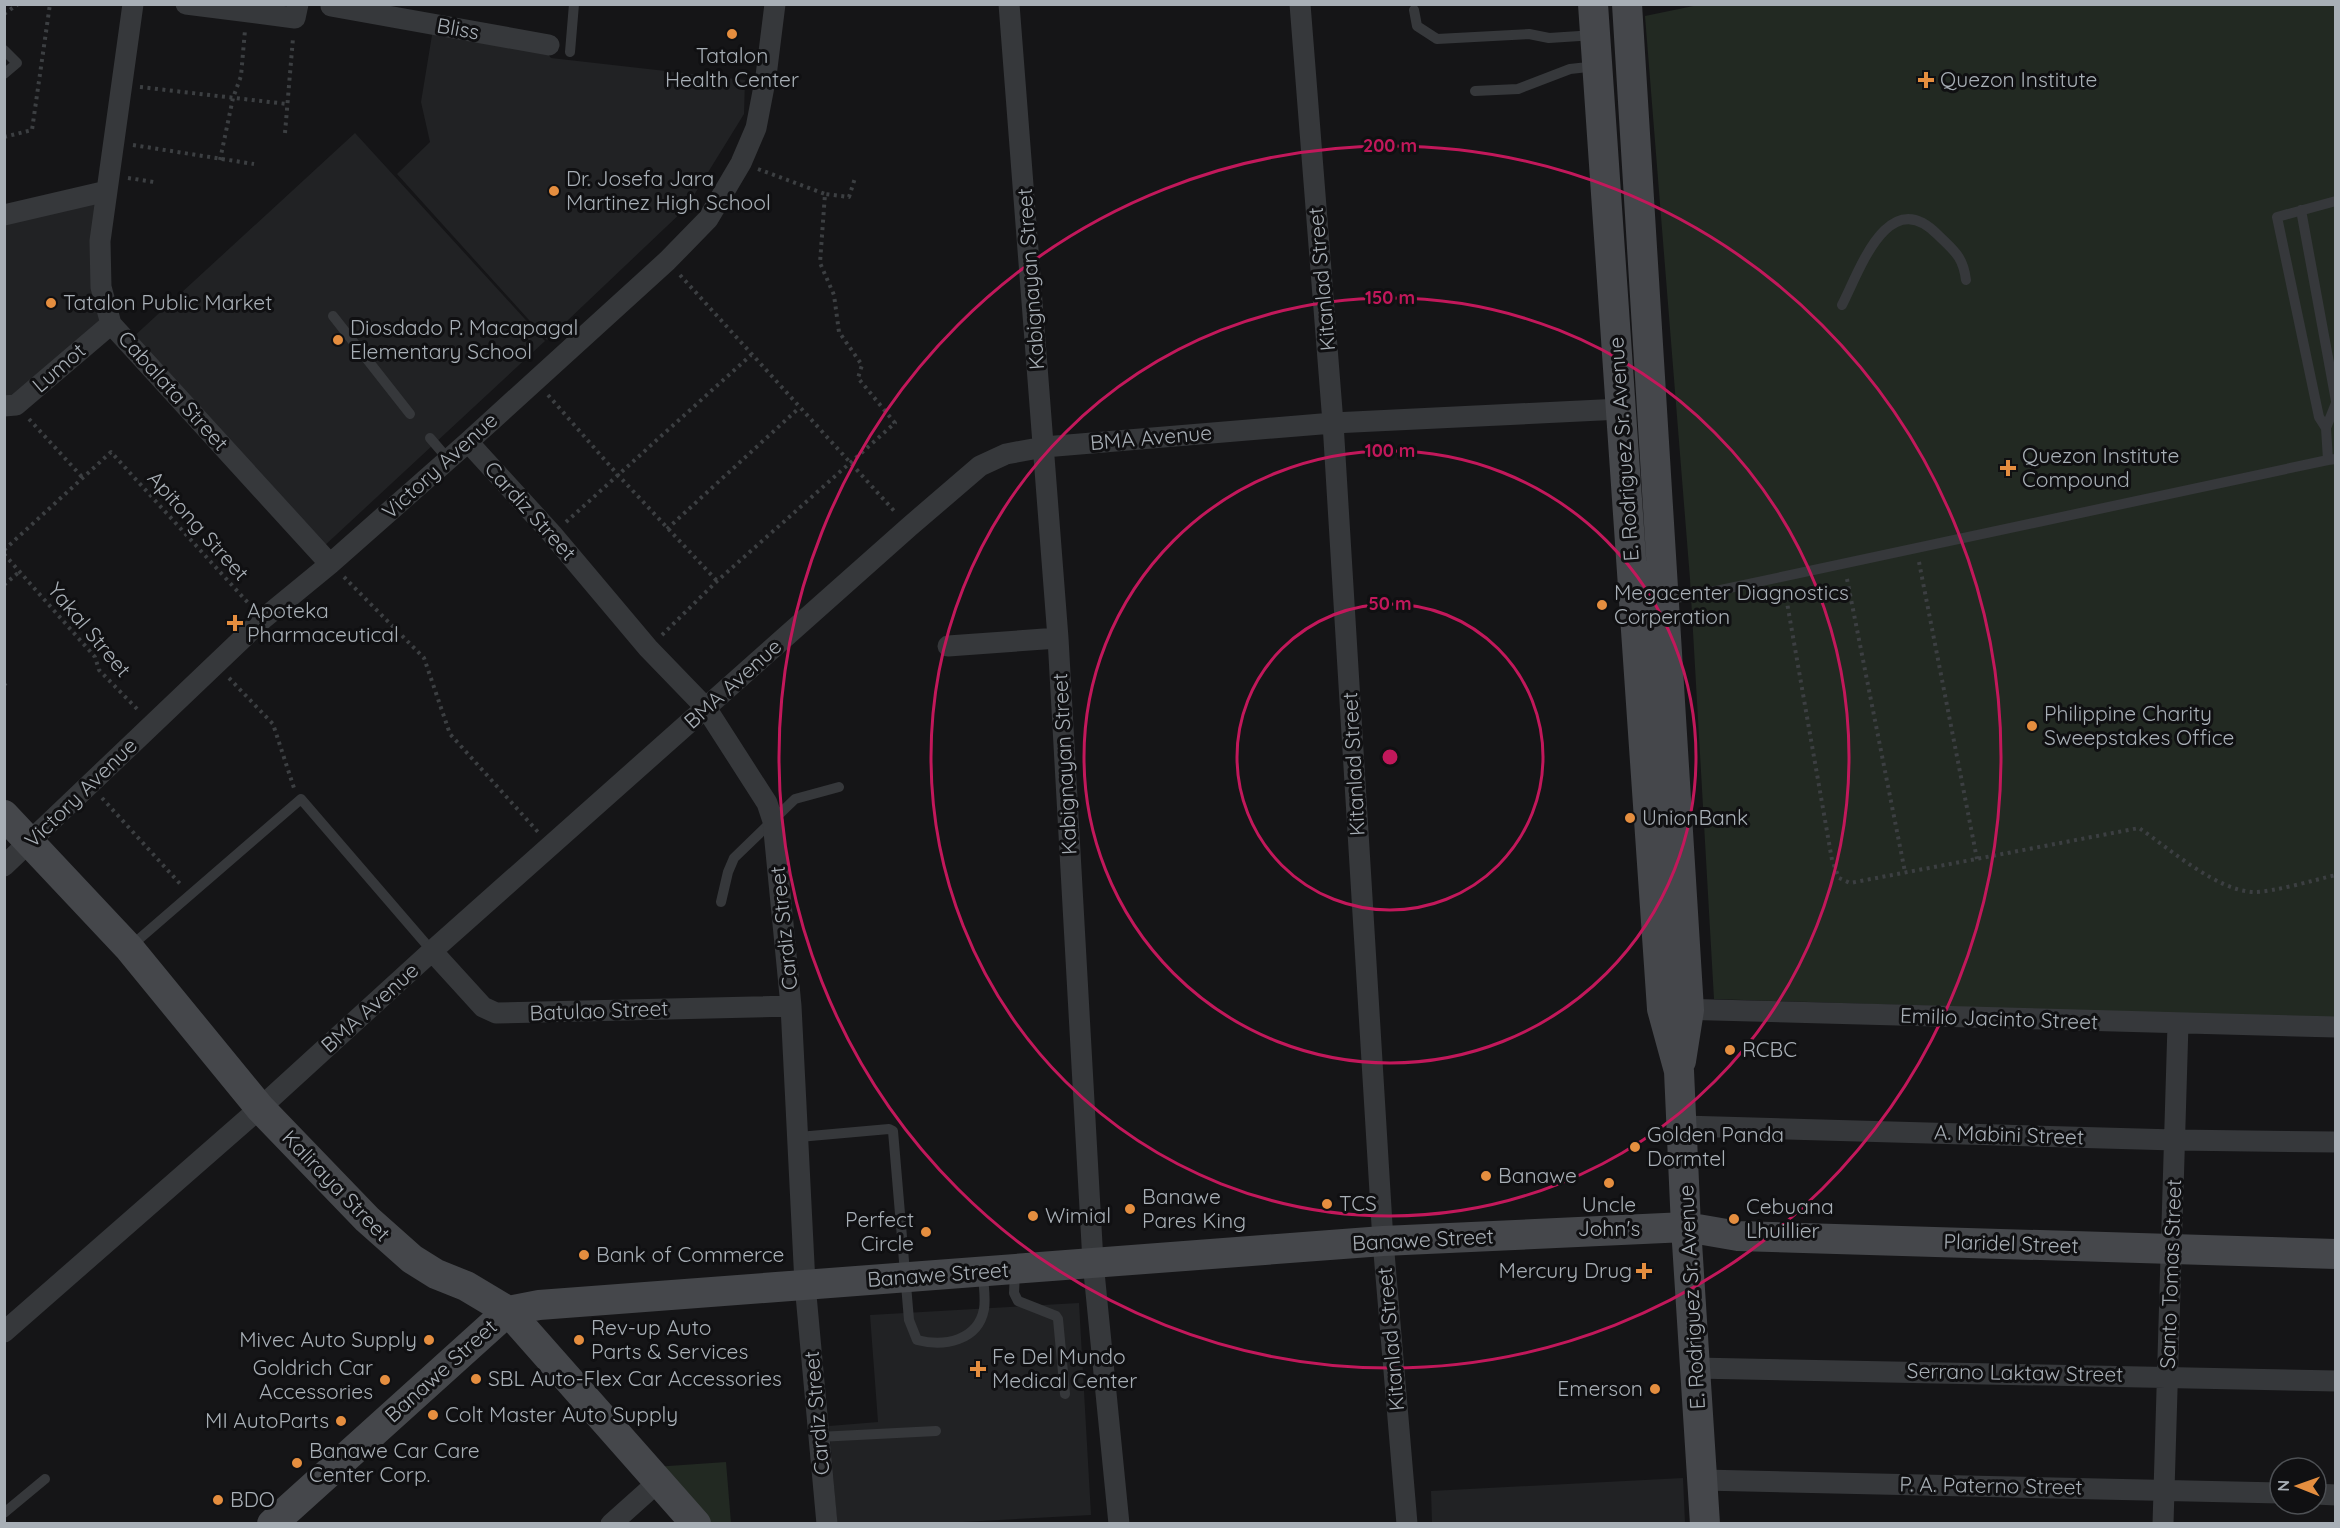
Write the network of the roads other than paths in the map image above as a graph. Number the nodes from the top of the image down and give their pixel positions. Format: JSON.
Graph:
{"nodes":[{"id":1,"x":133,"y":4,"type":"edge"},
{"id":2,"x":186,"y":4,"type":"edge"},
{"id":3,"x":574,"y":4,"type":"edge"},
{"id":4,"x":775,"y":4,"type":"edge"},
{"id":5,"x":1009,"y":4,"type":"edge"},
{"id":6,"x":1300,"y":4,"type":"edge"},
{"id":7,"x":1593,"y":4,"type":"edge"},
{"id":8,"x":331,"y":5,"type":"edge"},
{"id":9,"x":1631,"y":6,"type":"edge"},
{"id":10,"x":299,"y":9,"type":"edge"},
{"id":11,"x":1414,"y":10,"type":"dead end"},
{"id":12,"x":1595,"y":35,"type":"junction"},
{"id":13,"x":549,"y":45,"type":"dead end"},
{"id":14,"x":4,"y":50,"type":"edge"},
{"id":15,"x":570,"y":52,"type":"dead end"},
{"id":16,"x":1597,"y":66,"type":"junction"},
{"id":17,"x":4,"y":74,"type":"edge"},
{"id":18,"x":1475,"y":91,"type":"dead end"},
{"id":19,"x":108,"y":183,"type":"junction"},
{"id":20,"x":2336,"y":201,"type":"edge"},
{"id":21,"x":2301,"y":210,"type":"junction"},
{"id":22,"x":4,"y":215,"type":"edge"},
{"id":23,"x":1966,"y":280,"type":"dead end"},
{"id":24,"x":1842,"y":305,"type":"dead end"},
{"id":25,"x":333,"y":316,"type":"dead end"},
{"id":26,"x":111,"y":324,"type":"junction"},
{"id":27,"x":2325,"y":344,"type":"junction"},
{"id":28,"x":2305,"y":347,"type":"junction"},
{"id":29,"x":2336,"y":402,"type":"edge"},
{"id":30,"x":10,"y":406,"type":"edge"},
{"id":31,"x":1621,"y":409,"type":"junction"},
{"id":32,"x":410,"y":414,"type":"dead end"},
{"id":33,"x":1333,"y":423,"type":"junction"},
{"id":34,"x":2326,"y":428,"type":"junction"},
{"id":35,"x":430,"y":438,"type":"dead end"},
{"id":36,"x":468,"y":442,"type":"junction"},
{"id":37,"x":1044,"y":447,"type":"junction"},
{"id":38,"x":448,"y":459,"type":"junction"},
{"id":39,"x":2332,"y":460,"type":"edge"},
{"id":40,"x":330,"y":564,"type":"junction"},
{"id":41,"x":1664,"y":600,"type":"junction"},
{"id":42,"x":1058,"y":638,"type":"junction"},
{"id":43,"x":948,"y":646,"type":"dead end"},
{"id":44,"x":706,"y":708,"type":"junction"},
{"id":45,"x":839,"y":787,"type":"dead end"},
{"id":46,"x":4,"y":815,"type":"edge"},
{"id":47,"x":773,"y":821,"type":"junction"},
{"id":48,"x":30,"y":843,"type":"junction"},
{"id":49,"x":4,"y":866,"type":"edge"},
{"id":50,"x":721,"y":902,"type":"dead end"},
{"id":51,"x":129,"y":948,"type":"junction"},
{"id":52,"x":432,"y":951,"type":"junction"},
{"id":53,"x":791,"y":1006,"type":"junction"},
{"id":54,"x":1676,"y":1009,"type":"junction"},
{"id":55,"x":2178,"y":1024,"type":"junction"},
{"id":56,"x":2336,"y":1027,"type":"edge"},
{"id":57,"x":260,"y":1108,"type":"junction"},
{"id":58,"x":1683,"y":1126,"type":"junction"},
{"id":59,"x":799,"y":1137,"type":"junction"},
{"id":60,"x":2175,"y":1140,"type":"junction"},
{"id":61,"x":2336,"y":1142,"type":"edge"},
{"id":62,"x":1686,"y":1227,"type":"junction"},
{"id":63,"x":1383,"y":1241,"type":"junction"},
{"id":64,"x":2171,"y":1249,"type":"junction"},
{"id":65,"x":2336,"y":1254,"type":"edge"},
{"id":66,"x":1093,"y":1262,"type":"junction"},
{"id":67,"x":1015,"y":1269,"type":"junction"},
{"id":68,"x":982,"y":1272,"type":"junction"},
{"id":69,"x":907,"y":1278,"type":"junction"},
{"id":70,"x":805,"y":1284,"type":"junction"},
{"id":71,"x":508,"y":1311,"type":"junction"},
{"id":72,"x":4,"y":1332,"type":"edge"},
{"id":73,"x":1695,"y":1368,"type":"junction"},
{"id":74,"x":2168,"y":1376,"type":"junction"},
{"id":75,"x":2336,"y":1381,"type":"edge"},
{"id":76,"x":1065,"y":1394,"type":"dead end"},
{"id":77,"x":936,"y":1431,"type":"dead end"},
{"id":78,"x":818,"y":1437,"type":"junction"},
{"id":79,"x":45,"y":1479,"type":"dead end"},
{"id":80,"x":1702,"y":1480,"type":"junction"},
{"id":81,"x":658,"y":1482,"type":"junction"},
{"id":82,"x":2164,"y":1490,"type":"junction"},
{"id":83,"x":2268,"y":1493,"type":"edge"},
{"id":84,"x":4,"y":1513,"type":"edge"},
{"id":85,"x":286,"y":1519,"type":"edge"},
{"id":86,"x":611,"y":1524,"type":"edge"},
{"id":87,"x":696,"y":1524,"type":"edge"},
{"id":88,"x":827,"y":1524,"type":"edge"},
{"id":89,"x":1119,"y":1524,"type":"edge"},
{"id":90,"x":1407,"y":1524,"type":"edge"},
{"id":91,"x":1706,"y":1524,"type":"edge"},
{"id":92,"x":2163,"y":1524,"type":"edge"}],
"edges":[{"from":1,"to":19,"type":"street","name":"Cabalata Street"},
{"from":2,"to":10,"type":"street","name":"Bliss"},
{"from":3,"to":15,"type":"lane"},
{"from":4,"to":36,"type":"street","name":"Victory Avenue"},
{"from":5,"to":37,"type":"street","name":"Kabignayan Street"},
{"from":6,"to":33,"type":"street","name":"Kitanlad Street"},
{"from":7,"to":12,"type":"main road","name":"E. Rodriguez Sr. Avenue"},
{"from":8,"to":10,"type":"street","name":"Bliss"},
{"from":8,"to":13,"type":"street","name":"Bliss"},
{"from":9,"to":41,"type":"main road","name":"E. Rodriguez Sr. Avenue"},
{"from":11,"to":12,"type":"lane"},
{"from":12,"to":16,"type":"main road","name":"E. Rodriguez Sr. Avenue"},
{"from":14,"to":17,"type":"lane"},
{"from":16,"to":18,"type":"lane"},
{"from":16,"to":31,"type":"main road","name":"E. Rodriguez Sr. Avenue"},
{"from":19,"to":22,"type":"street"},
{"from":19,"to":26,"type":"street","name":"Cabalata Street"},
{"from":20,"to":21,"type":"lane"},
{"from":21,"to":27,"type":"lane"},
{"from":21,"to":28,"type":"lane"},
{"from":23,"to":24,"type":"lane"},
{"from":25,"to":32,"type":"lane"},
{"from":26,"to":30,"type":"street","name":"Lumot"},
{"from":26,"to":40,"type":"street","name":"Cabalata Street"},
{"from":27,"to":28,"type":"lane"},
{"from":27,"to":29,"type":"lane"},
{"from":28,"to":34,"type":"lane"},
{"from":29,"to":34,"type":"lane"},
{"from":31,"to":33,"type":"street","name":"BMA Avenue"},
{"from":31,"to":54,"type":"main road","name":"E. Rodriguez Sr. Avenue"},
{"from":33,"to":37,"type":"street","name":"BMA Avenue"},
{"from":33,"to":63,"type":"street","name":"Kitanlad Street"},
{"from":34,"to":39,"type":"lane"},
{"from":35,"to":38,"type":"lane"},
{"from":36,"to":38,"type":"street","name":"Victory Avenue"},
{"from":36,"to":44,"type":"street","name":"Cardiz Street"},
{"from":37,"to":42,"type":"street","name":"Kabignayan Street"},
{"from":37,"to":44,"type":"street","name":"BMA Avenue"},
{"from":38,"to":40,"type":"street","name":"Victory Avenue"},
{"from":39,"to":41,"type":"lane"},
{"from":40,"to":48,"type":"street","name":"Victory Avenue"},
{"from":41,"to":54,"type":"main road","name":"E. Rodriguez Sr. Avenue"},
{"from":42,"to":43,"type":"street"},
{"from":42,"to":66,"type":"street","name":"Kabignayan Street"},
{"from":44,"to":47,"type":"street","name":"Cardiz Street"},
{"from":44,"to":52,"type":"street","name":"BMA Avenue"},
{"from":45,"to":47,"type":"lane"},
{"from":46,"to":48,"type":"main road","name":"Kaliraya Street"},
{"from":47,"to":50,"type":"lane"},
{"from":47,"to":53,"type":"street","name":"Cardiz Street"},
{"from":48,"to":49,"type":"street","name":"Victory Avenue"},
{"from":48,"to":51,"type":"main road","name":"Kaliraya Street"},
{"from":51,"to":52,"type":"lane"},
{"from":51,"to":57,"type":"main road","name":"Kaliraya Street"},
{"from":52,"to":53,"type":"street","name":"Batulao Street"},
{"from":52,"to":57,"type":"street","name":"BMA Avenue"},
{"from":53,"to":59,"type":"street","name":"Cardiz Street"},
{"from":54,"to":55,"type":"street","name":"Emilio Jacinto Street"},
{"from":54,"to":58,"type":"main road","name":"E. Rodriguez Sr. Avenue"},
{"from":55,"to":56,"type":"street","name":"Emilio Jacinto Street"},
{"from":55,"to":60,"type":"street","name":"Santo Tomas Street"},
{"from":57,"to":71,"type":"main road","name":"Kaliraya Street"},
{"from":57,"to":72,"type":"street","name":"BMA Avenue"},
{"from":58,"to":60,"type":"street","name":"A. Mabini Street"},
{"from":58,"to":62,"type":"main road","name":"E. Rodriguez Sr. Avenue"},
{"from":59,"to":69,"type":"lane"},
{"from":59,"to":70,"type":"street","name":"Cardiz Street"},
{"from":60,"to":61,"type":"street","name":"A. Mabini Street"},
{"from":60,"to":64,"type":"street","name":"Santo Tomas Street"},
{"from":62,"to":63,"type":"main road","name":"Banawe Street"},
{"from":62,"to":64,"type":"main road","name":"Plaridel Street"},
{"from":62,"to":73,"type":"main road","name":"E. Rodriguez Sr. Avenue"},
{"from":63,"to":66,"type":"main road","name":"Banawe Street"},
{"from":63,"to":90,"type":"street","name":"Kitanlad Street"},
{"from":64,"to":65,"type":"main road","name":"Plaridel Street"},
{"from":64,"to":74,"type":"street","name":"Santo Tomas Street"},
{"from":66,"to":67,"type":"main road","name":"Banawe Street"},
{"from":66,"to":89,"type":"street","name":"Kabignayan Street"},
{"from":67,"to":68,"type":"main road","name":"Banawe Street"},
{"from":67,"to":76,"type":"lane"},
{"from":68,"to":69,"type":"main road","name":"Banawe Street"},
{"from":68,"to":69,"type":"lane"},
{"from":69,"to":70,"type":"main road","name":"Banawe Street"},
{"from":70,"to":71,"type":"main road","name":"Banawe Street"},
{"from":70,"to":78,"type":"street","name":"Cardiz Street"},
{"from":71,"to":81,"type":"main road","name":"Kaliraya Street"},
{"from":71,"to":85,"type":"main road","name":"Banawe Street"},
{"from":73,"to":74,"type":"street","name":"Serrano Laktaw Street"},
{"from":73,"to":80,"type":"main road","name":"E. Rodriguez Sr. Avenue"},
{"from":74,"to":75,"type":"street","name":"Serrano Laktaw Street"},
{"from":74,"to":82,"type":"street","name":"Santo Tomas Street"},
{"from":77,"to":78,"type":"lane"},
{"from":78,"to":88,"type":"street","name":"Cardiz Street"},
{"from":79,"to":84,"type":"lane"},
{"from":80,"to":82,"type":"street","name":"P. A. Paterno Street"},
{"from":80,"to":91,"type":"main road","name":"E. Rodriguez Sr. Avenue"},
{"from":81,"to":86,"type":"street"},
{"from":81,"to":87,"type":"main road","name":"Kaliraya Street"},
{"from":82,"to":83,"type":"street","name":"P. A. Paterno Street"},
{"from":82,"to":92,"type":"street","name":"Santo Tomas Street"}]}
